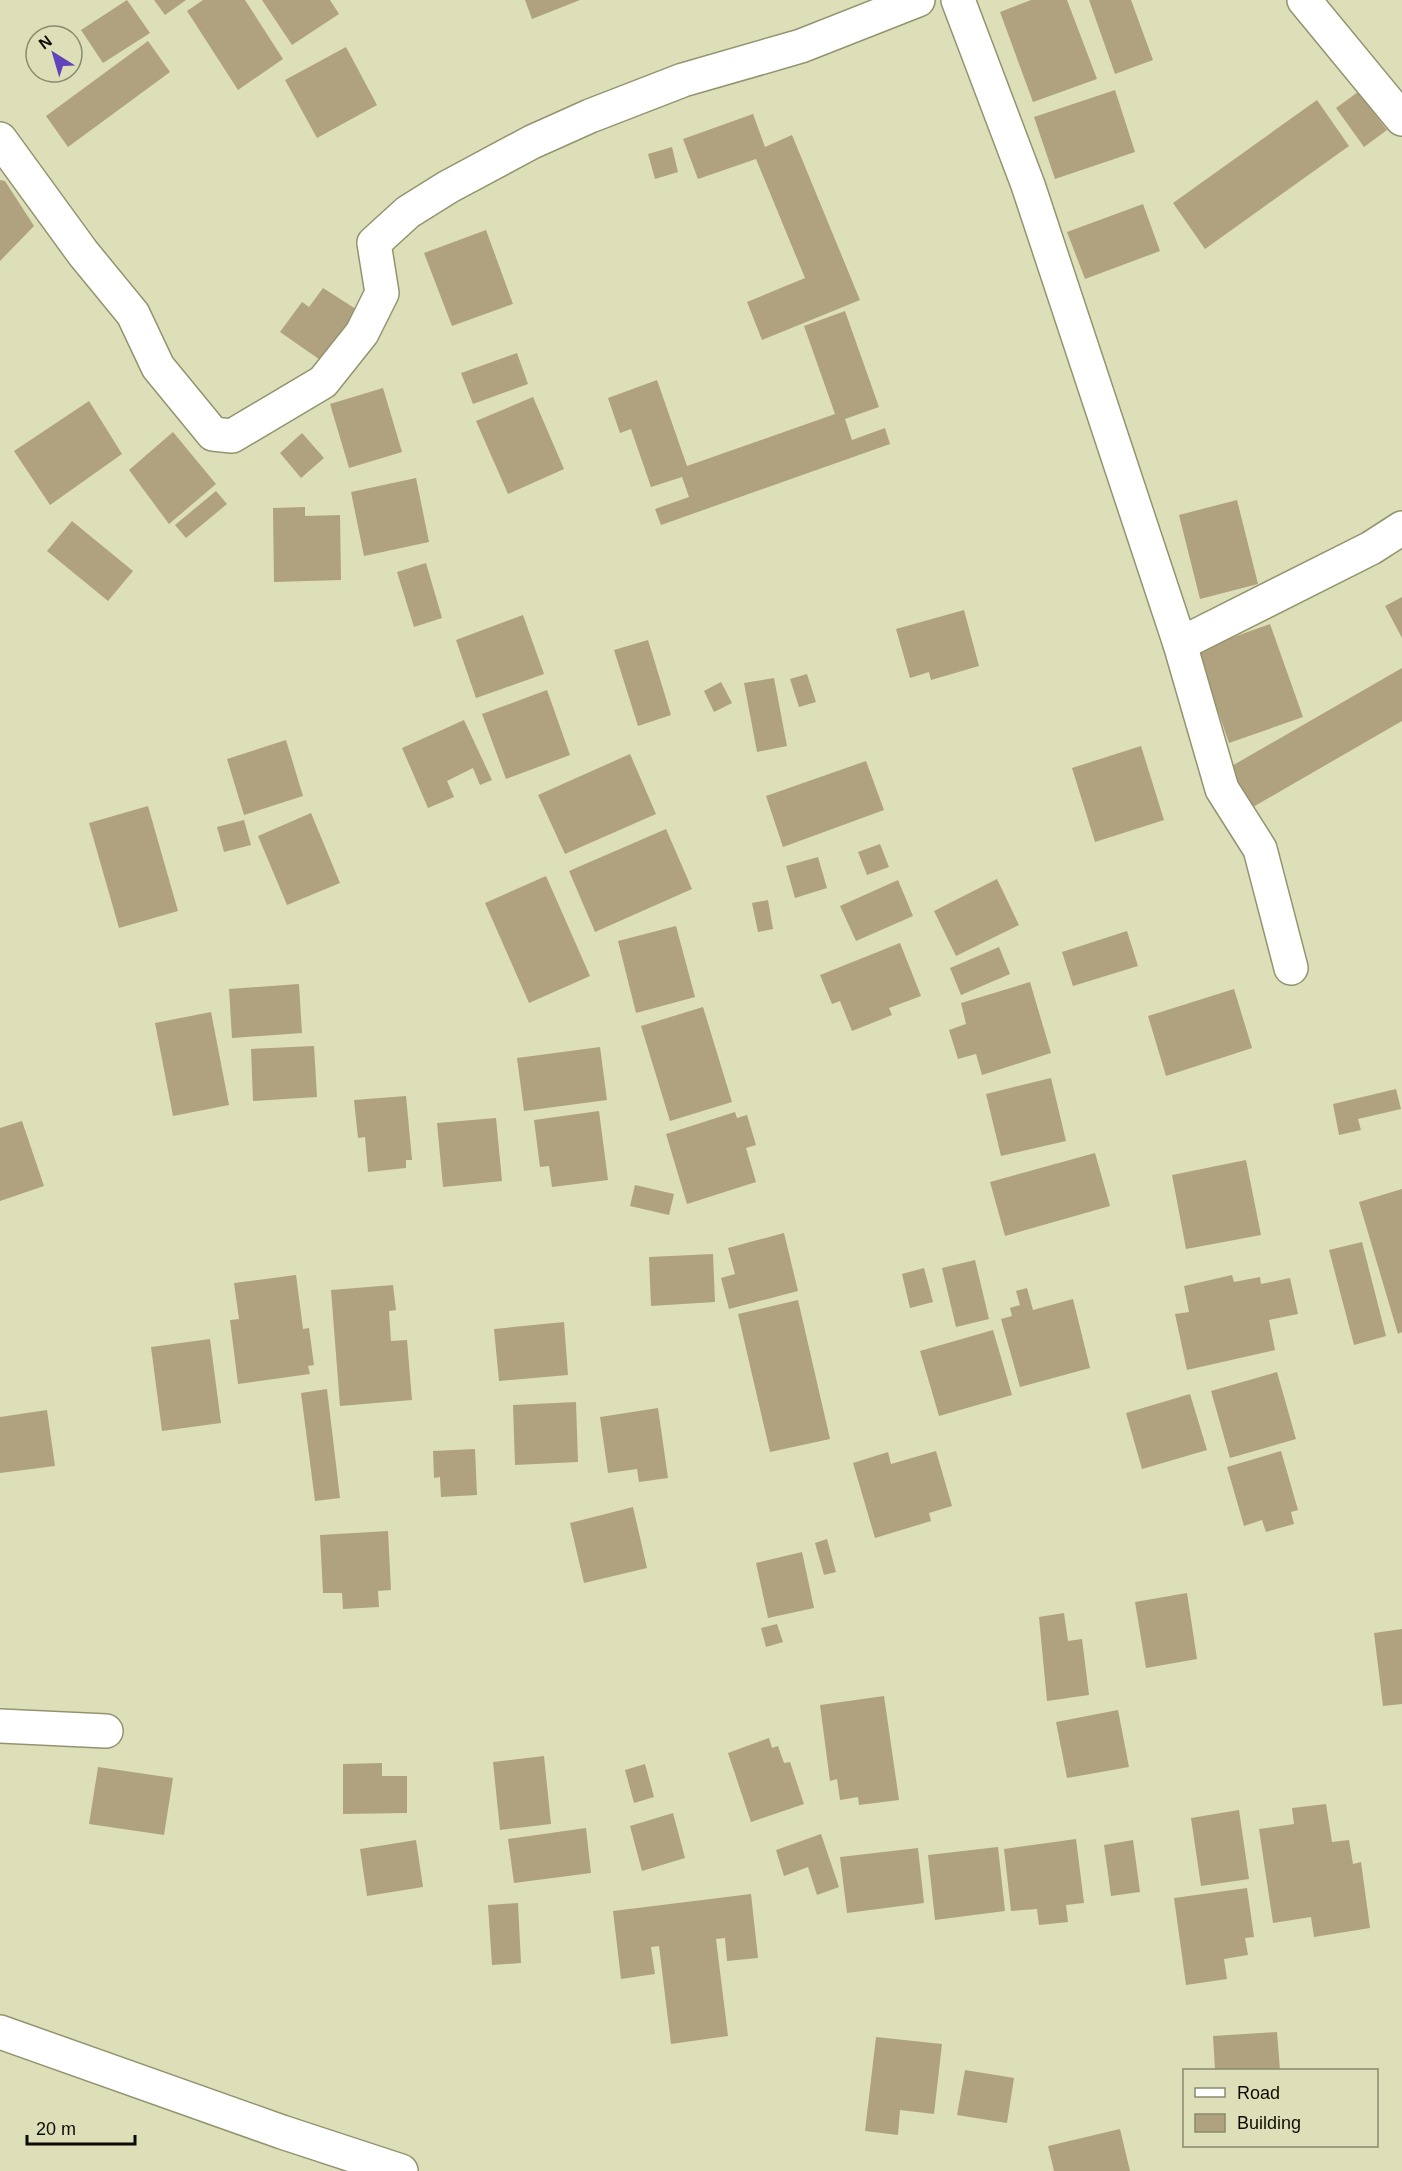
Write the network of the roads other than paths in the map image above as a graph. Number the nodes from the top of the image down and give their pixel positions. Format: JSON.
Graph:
{"nodes":[{"id":1,"x":918,"y":0,"type":"edge"},
{"id":2,"x":958,"y":0,"type":"edge"},
{"id":3,"x":1304,"y":0,"type":"edge"},
{"id":4,"x":1402,"y":119,"type":"edge"},
{"id":5,"x":0,"y":139,"type":"edge"},
{"id":6,"x":1402,"y":528,"type":"edge"},
{"id":7,"x":1180,"y":644,"type":"junction"},
{"id":8,"x":1291,"y":968,"type":"dead end"},
{"id":9,"x":0,"y":1726,"type":"edge"},
{"id":10,"x":106,"y":1731,"type":"dead end"},
{"id":11,"x":0,"y":2032,"type":"edge"},
{"id":12,"x":401,"y":2171,"type":"edge"}],
"edges":[{"from":1,"to":5,"type":"street"},
{"from":2,"to":7,"type":"street"},
{"from":3,"to":4,"type":"street"},
{"from":6,"to":7,"type":"street"},
{"from":7,"to":8,"type":"street"},
{"from":9,"to":10,"type":"street"},
{"from":11,"to":12,"type":"street"}]}
